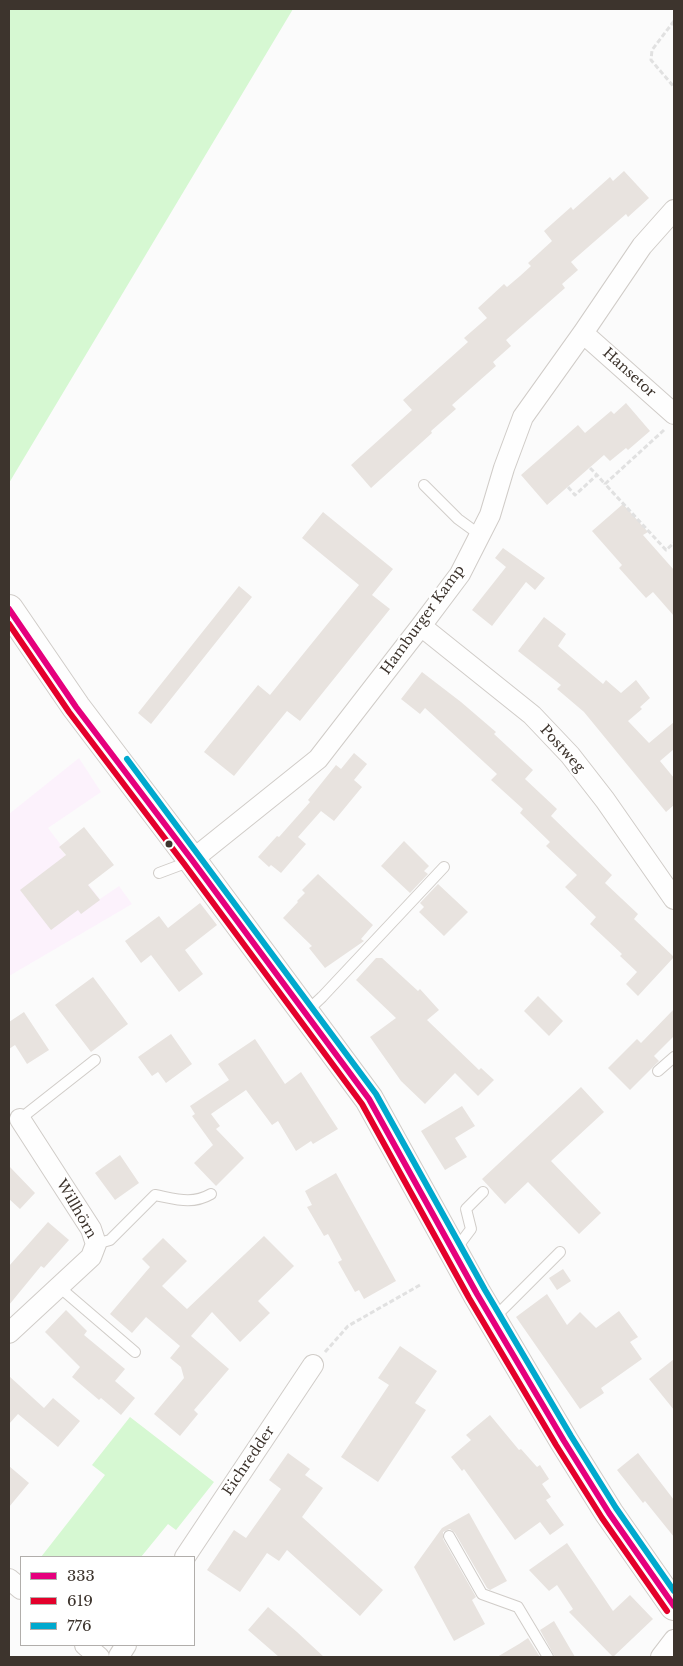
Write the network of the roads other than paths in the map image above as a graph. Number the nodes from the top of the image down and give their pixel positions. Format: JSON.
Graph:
{"nodes":[{"id":1,"x":674,"y":210,"type":"edge"},
{"id":2,"x":583,"y":333,"type":"junction"},
{"id":3,"x":671,"y":421,"type":"edge"},
{"id":4,"x":424,"y":485,"type":"dead end"},
{"id":5,"x":480,"y":535,"type":"junction"},
{"id":6,"x":9,"y":609,"type":"edge"},
{"id":7,"x":421,"y":626,"type":"junction"},
{"id":8,"x":192,"y":860,"type":"junction"},
{"id":9,"x":444,"y":867,"type":"dead end"},
{"id":10,"x":159,"y":873,"type":"dead end"},
{"id":11,"x":674,"y":899,"type":"edge"},
{"id":12,"x":305,"y":1013,"type":"junction"},
{"id":13,"x":674,"y":1056,"type":"edge"},
{"id":14,"x":96,"y":1060,"type":"dead end"},
{"id":15,"x":658,"y":1071,"type":"dead end"},
{"id":16,"x":20,"y":1119,"type":"joint"},
{"id":17,"x":483,"y":1192,"type":"dead end"},
{"id":18,"x":211,"y":1194,"type":"dead end"},
{"id":19,"x":96,"y":1244,"type":"junction"},
{"id":20,"x":454,"y":1252,"type":"junction"},
{"id":21,"x":560,"y":1252,"type":"dead end"},
{"id":22,"x":58,"y":1286,"type":"junction"},
{"id":23,"x":492,"y":1320,"type":"junction"},
{"id":24,"x":10,"y":1331,"type":"edge"},
{"id":25,"x":135,"y":1352,"type":"dead end"},
{"id":26,"x":313,"y":1365,"type":"road end"},
{"id":27,"x":450,"y":1536,"type":"dead end"},
{"id":28,"x":186,"y":1556,"type":"edge"},
{"id":29,"x":9,"y":1579,"type":"edge"},
{"id":30,"x":20,"y":1588,"type":"edge"},
{"id":31,"x":674,"y":1606,"type":"edge"},
{"id":32,"x":674,"y":1640,"type":"edge"},
{"id":33,"x":88,"y":1646,"type":"edge"},
{"id":34,"x":117,"y":1655,"type":"edge"},
{"id":35,"x":548,"y":1657,"type":"edge"},
{"id":36,"x":661,"y":1657,"type":"edge"}],
"edges":[{"from":1,"to":2,"type":"street","name":"Hamburger Kamp"},
{"from":2,"to":3,"type":"street","name":"Hansetor"},
{"from":2,"to":5,"type":"street","name":"Hamburger Kamp"},
{"from":4,"to":5,"type":"lane"},
{"from":5,"to":7,"type":"street","name":"Hamburger Kamp"},
{"from":6,"to":8,"type":"main road"},
{"from":7,"to":8,"type":"street","name":"Hamburger Kamp"},
{"from":7,"to":11,"type":"street","name":"Postweg"},
{"from":8,"to":10,"type":"lane"},
{"from":8,"to":12,"type":"main road"},
{"from":9,"to":12,"type":"lane"},
{"from":12,"to":20,"type":"main road"},
{"from":13,"to":15,"type":"lane"},
{"from":14,"to":16,"type":"lane"},
{"from":16,"to":19,"type":"street","name":"Willhörn"},
{"from":17,"to":20,"type":"lane"},
{"from":18,"to":19,"type":"lane"},
{"from":19,"to":22,"type":"street","name":"Willhörn"},
{"from":20,"to":23,"type":"main road"},
{"from":21,"to":23,"type":"lane"},
{"from":22,"to":24,"type":"street","name":"Willhörn"},
{"from":22,"to":25,"type":"lane"},
{"from":23,"to":31,"type":"main road"},
{"from":26,"to":28,"type":"street","name":"Eichredder"},
{"from":27,"to":35,"type":"lane"},
{"from":29,"to":30,"type":"street"},
{"from":32,"to":36,"type":"street"},
{"from":33,"to":34,"type":"street"}]}
